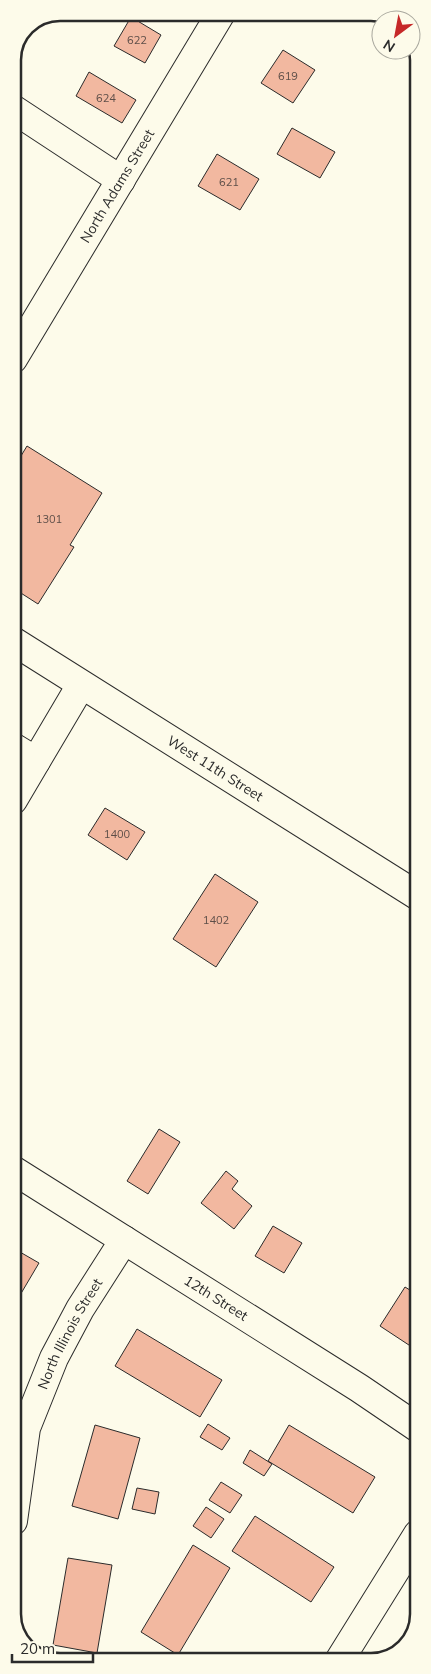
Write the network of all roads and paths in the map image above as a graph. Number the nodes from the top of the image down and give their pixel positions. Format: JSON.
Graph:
{"nodes":[{"id":1,"x":217,"y":21,"type":"edge"},
{"id":2,"x":21,"y":115,"type":"edge"},
{"id":3,"x":121,"y":180,"type":"junction"},
{"id":4,"x":21,"y":346,"type":"edge"},
{"id":5,"x":21,"y":646,"type":"edge"},
{"id":6,"x":81,"y":685,"type":"junction"},
{"id":7,"x":21,"y":753,"type":"edge"},
{"id":8,"x":36,"y":761,"type":"junction"},
{"id":9,"x":21,"y":786,"type":"edge"},
{"id":10,"x":410,"y":891,"type":"edge"},
{"id":11,"x":21,"y":1175,"type":"edge"},
{"id":12,"x":124,"y":1240,"type":"junction"},
{"id":13,"x":410,"y":1423,"type":"edge"},
{"id":14,"x":21,"y":1464,"type":"edge"},
{"id":15,"x":410,"y":1547,"type":"edge"},
{"id":16,"x":344,"y":1653,"type":"edge"}],
"edges":[{"from":1,"to":3,"type":"street","name":"North Adams Street"},
{"from":2,"to":3,"type":"street"},
{"from":3,"to":4,"type":"street","name":"North Adams Street"},
{"from":5,"to":6,"type":"street","name":"West 11th Street"},
{"from":6,"to":8,"type":"street"},
{"from":6,"to":10,"type":"street","name":"West 11th Street"},
{"from":7,"to":8,"type":"street"},
{"from":8,"to":9,"type":"street"},
{"from":11,"to":12,"type":"street","name":"12th Street"},
{"from":12,"to":13,"type":"street","name":"12th Street"},
{"from":12,"to":14,"type":"street","name":"North Illinois Street"},
{"from":15,"to":16,"type":"street"}]}
